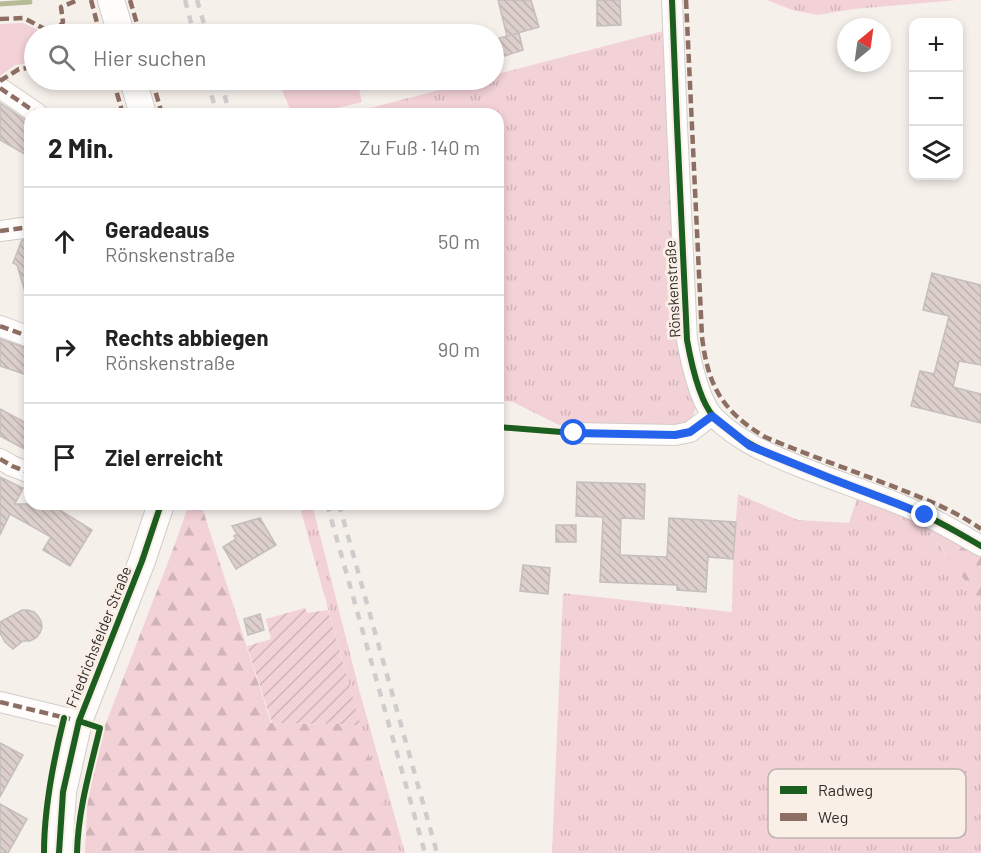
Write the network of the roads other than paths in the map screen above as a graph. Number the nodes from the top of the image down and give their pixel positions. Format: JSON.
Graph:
{"nodes":[{"id":1,"x":111,"y":0,"type":"edge"},
{"id":2,"x":672,"y":0,"type":"edge"},
{"id":3,"x":118,"y":24,"type":"edge"},
{"id":4,"x":0,"y":88,"type":"edge"},
{"id":5,"x":136,"y":90,"type":"edge"},
{"id":6,"x":29,"y":108,"type":"edge"},
{"id":7,"x":141,"y":108,"type":"edge"},
{"id":8,"x":24,"y":228,"type":"edge"},
{"id":9,"x":0,"y":231,"type":"edge"},
{"id":10,"x":0,"y":326,"type":"edge"},
{"id":11,"x":24,"y":335,"type":"edge"},
{"id":12,"x":712,"y":416,"type":"junction"},
{"id":13,"x":574,"y":433,"type":"dead end"},
{"id":14,"x":0,"y":459,"type":"edge"},
{"id":15,"x":24,"y":471,"type":"edge"},
{"id":16,"x":159,"y":510,"type":"edge"},
{"id":17,"x":981,"y":546,"type":"edge"},
{"id":18,"x":0,"y":702,"type":"edge"},
{"id":19,"x":79,"y":721,"type":"junction"},
{"id":20,"x":59,"y":853,"type":"edge"}],
"edges":[{"from":1,"to":3,"type":"main road"},
{"from":2,"to":12,"type":"street","name":"Rönskenstraße"},
{"from":4,"to":6,"type":"street"},
{"from":5,"to":7,"type":"main road"},
{"from":8,"to":9,"type":"street"},
{"from":10,"to":11,"type":"street"},
{"from":12,"to":13,"type":"street"},
{"from":12,"to":17,"type":"street","name":"Rönskenstraße"},
{"from":14,"to":15,"type":"street"},
{"from":16,"to":19,"type":"main road","name":"Friedrichsfelder Straße"},
{"from":18,"to":19,"type":"street"},
{"from":19,"to":20,"type":"main road","name":"Friedrichsfelder Straße"}]}
